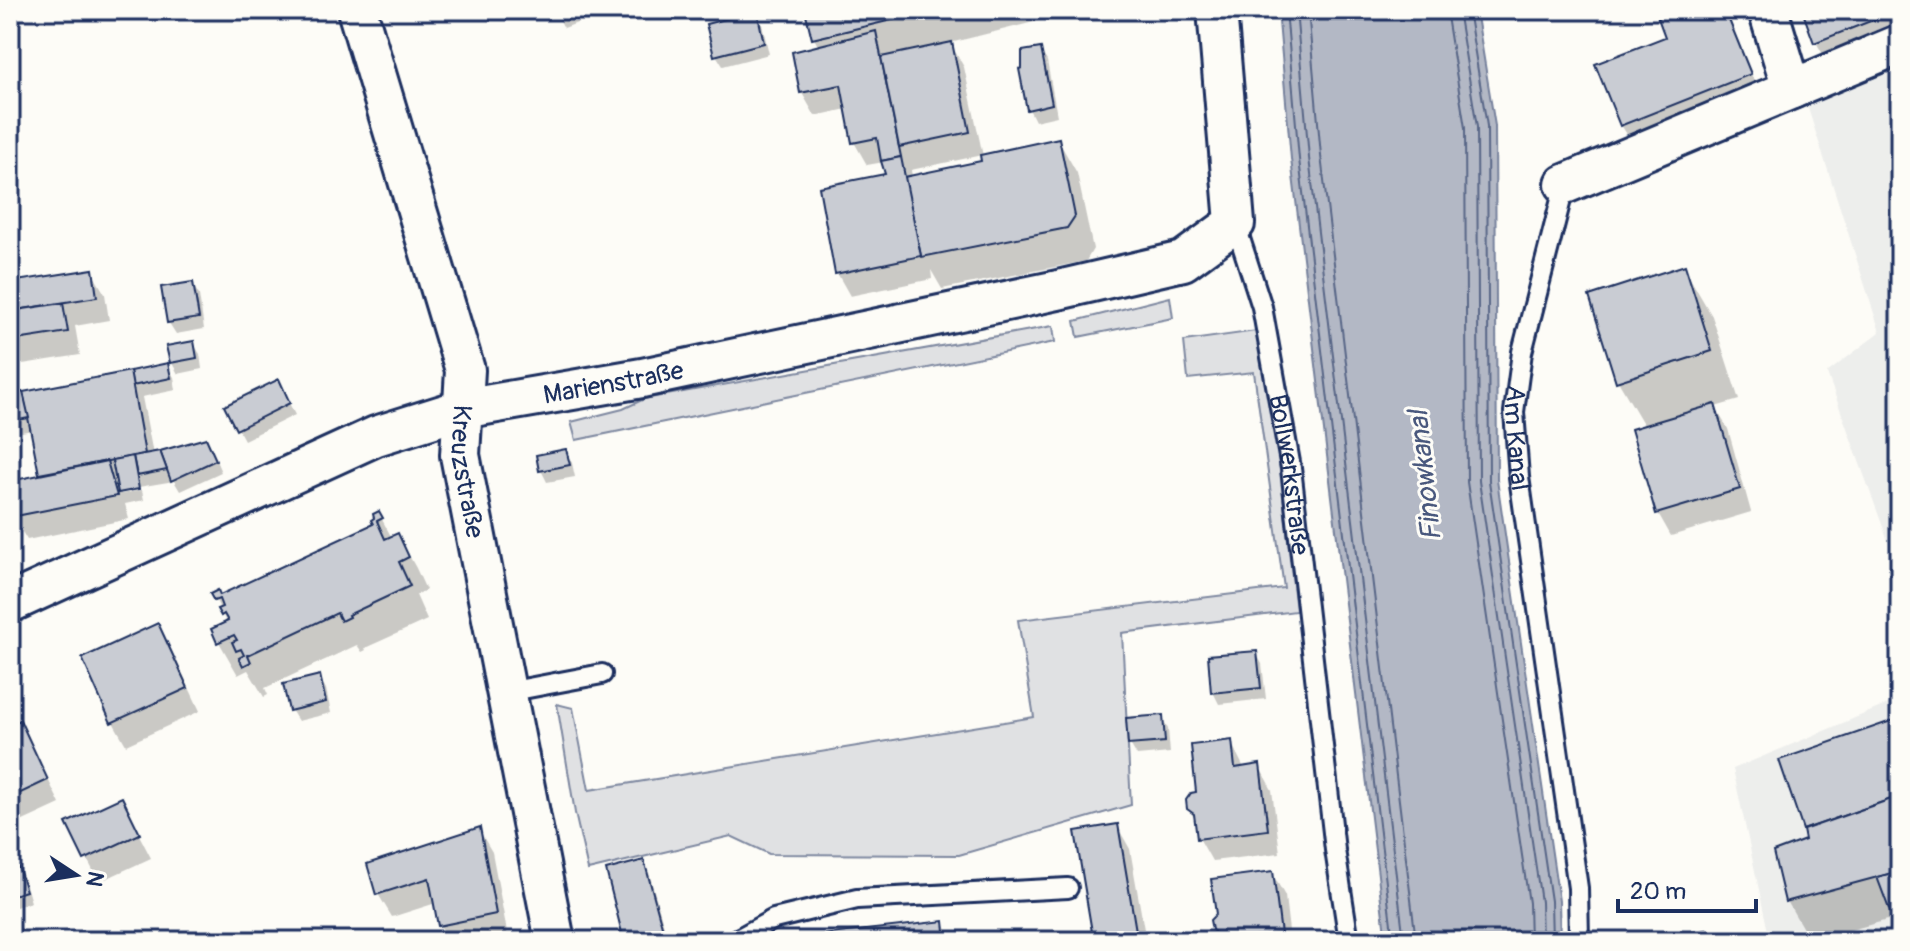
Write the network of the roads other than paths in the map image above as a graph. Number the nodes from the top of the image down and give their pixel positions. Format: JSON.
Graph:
{"nodes":[{"id":1,"x":357,"y":10,"type":"edge"},
{"id":2,"x":1217,"y":10,"type":"edge"},
{"id":3,"x":1768,"y":10,"type":"edge"},
{"id":4,"x":1900,"y":44,"type":"edge"},
{"id":5,"x":1792,"y":89,"type":"junction"},
{"id":6,"x":1565,"y":184,"type":"joint"},
{"id":7,"x":1235,"y":223,"type":"junction"},
{"id":8,"x":462,"y":409,"type":"junction"},
{"id":9,"x":10,"y":603,"type":"edge"},
{"id":10,"x":602,"y":674,"type":"dead end"},
{"id":11,"x":507,"y":692,"type":"junction"},
{"id":12,"x":1068,"y":888,"type":"dead end"},
{"id":13,"x":555,"y":941,"type":"edge"},
{"id":14,"x":734,"y":941,"type":"edge"},
{"id":15,"x":1349,"y":941,"type":"edge"},
{"id":16,"x":1579,"y":941,"type":"edge"}],
"edges":[{"from":1,"to":8,"type":"street","name":"Kreuzstraße"},
{"from":2,"to":7,"type":"street","name":"Bollwerkstraße"},
{"from":3,"to":5,"type":"street"},
{"from":4,"to":5,"type":"street","name":"Am Kanal"},
{"from":5,"to":6,"type":"street","name":"Am Kanal"},
{"from":6,"to":16,"type":"lane","name":"Am Kanal"},
{"from":7,"to":8,"type":"street","name":"Marienstraße"},
{"from":7,"to":15,"type":"lane","name":"Bollwerkstraße"},
{"from":8,"to":9,"type":"street","name":"Marienstraße"},
{"from":8,"to":11,"type":"street","name":"Kreuzstraße"},
{"from":10,"to":11,"type":"lane"},
{"from":11,"to":13,"type":"street","name":"Kreuzstraße"},
{"from":12,"to":14,"type":"lane"}]}
